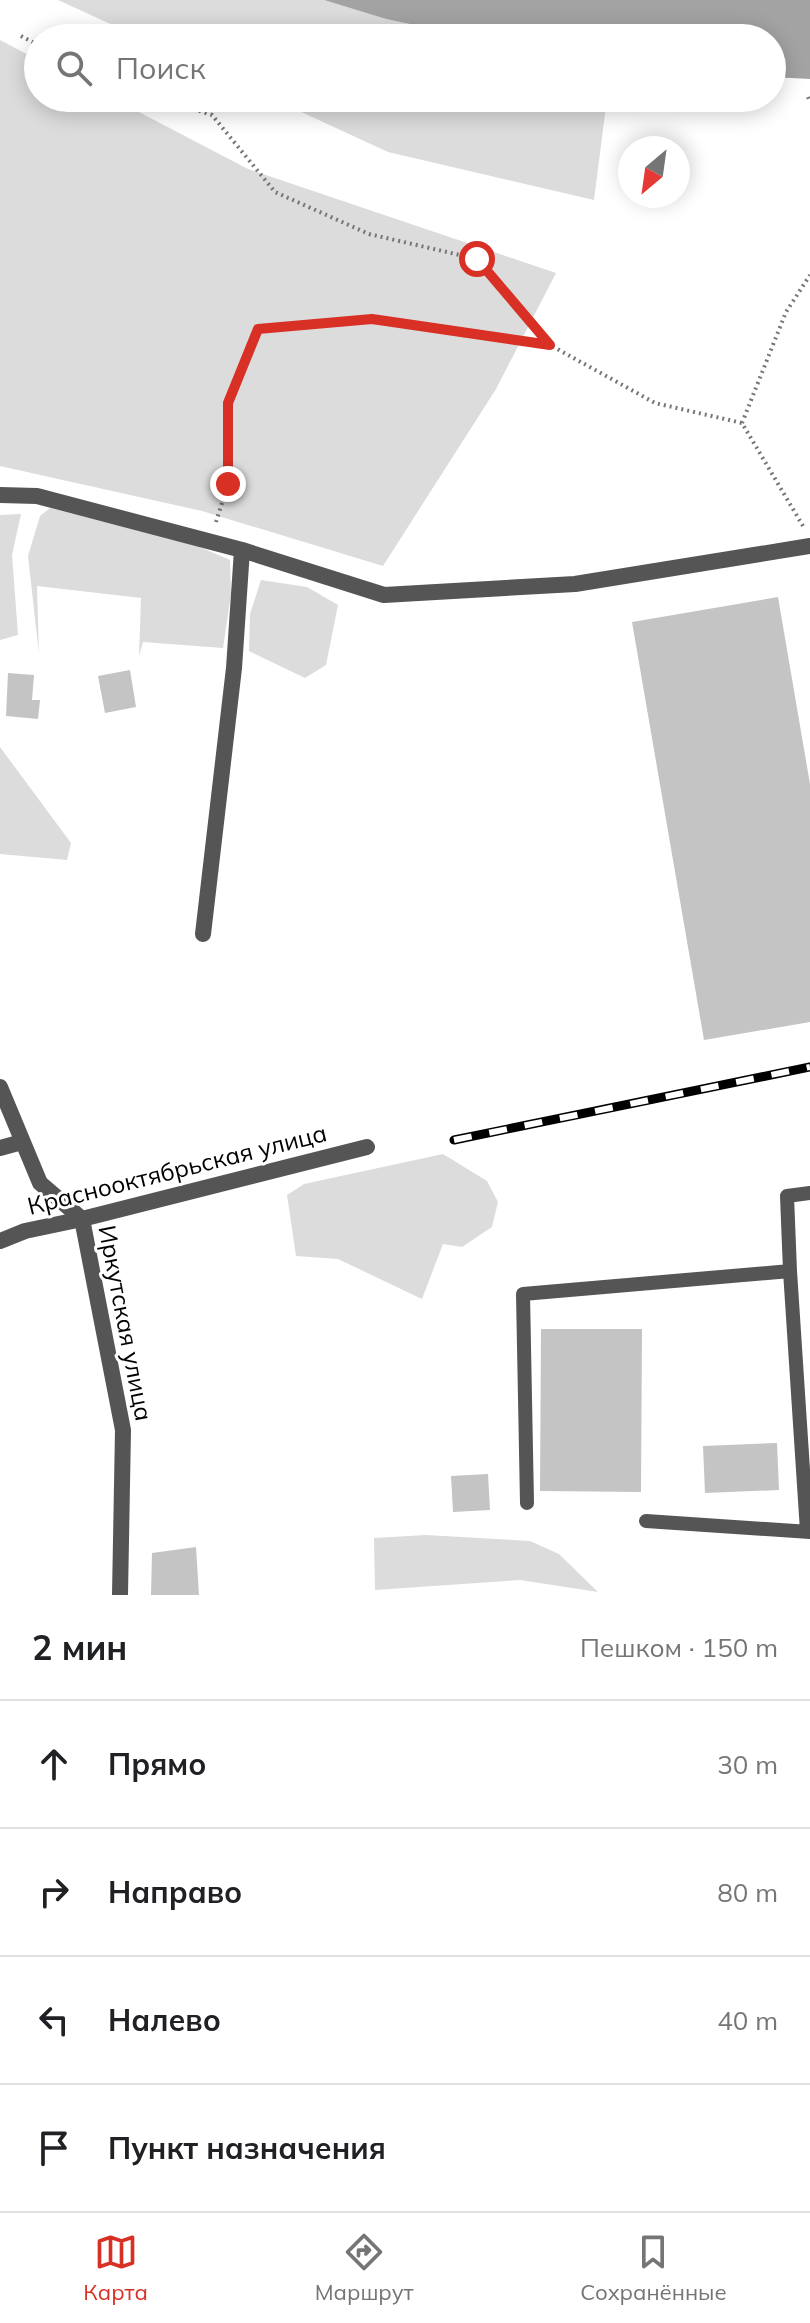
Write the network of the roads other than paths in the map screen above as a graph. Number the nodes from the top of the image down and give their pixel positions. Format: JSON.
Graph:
{"nodes":[{"id":1,"x":0,"y":495,"type":"edge"},
{"id":2,"x":810,"y":546,"type":"edge"},
{"id":3,"x":242,"y":550,"type":"junction"},
{"id":4,"x":203,"y":934,"type":"dead end"},
{"id":5,"x":0,"y":1087,"type":"edge"},
{"id":6,"x":22,"y":1142,"type":"junction"},
{"id":7,"x":367,"y":1147,"type":"dead end"},
{"id":8,"x":0,"y":1148,"type":"edge"},
{"id":9,"x":810,"y":1193,"type":"edge"},
{"id":10,"x":82,"y":1219,"type":"junction"},
{"id":11,"x":0,"y":1241,"type":"edge"},
{"id":12,"x":790,"y":1271,"type":"junction"},
{"id":13,"x":527,"y":1503,"type":"dead end"},
{"id":14,"x":646,"y":1521,"type":"dead end"},
{"id":15,"x":808,"y":1532,"type":"edge"},
{"id":16,"x":120,"y":1595,"type":"edge"}],
"edges":[{"from":1,"to":3,"type":"street"},
{"from":2,"to":3,"type":"street"},
{"from":3,"to":4,"type":"street"},
{"from":5,"to":6,"type":"street","name":"Иркутская улица"},
{"from":6,"to":8,"type":"street"},
{"from":6,"to":10,"type":"street","name":"Иркутская улица"},
{"from":7,"to":10,"type":"street","name":"Краснооктябрьская улица"},
{"from":9,"to":12,"type":"lane"},
{"from":10,"to":11,"type":"street","name":"Краснооктябрьская улица"},
{"from":10,"to":16,"type":"street","name":"Иркутская улица"},
{"from":12,"to":13,"type":"lane"},
{"from":12,"to":15,"type":"lane"},
{"from":14,"to":15,"type":"lane"}]}
